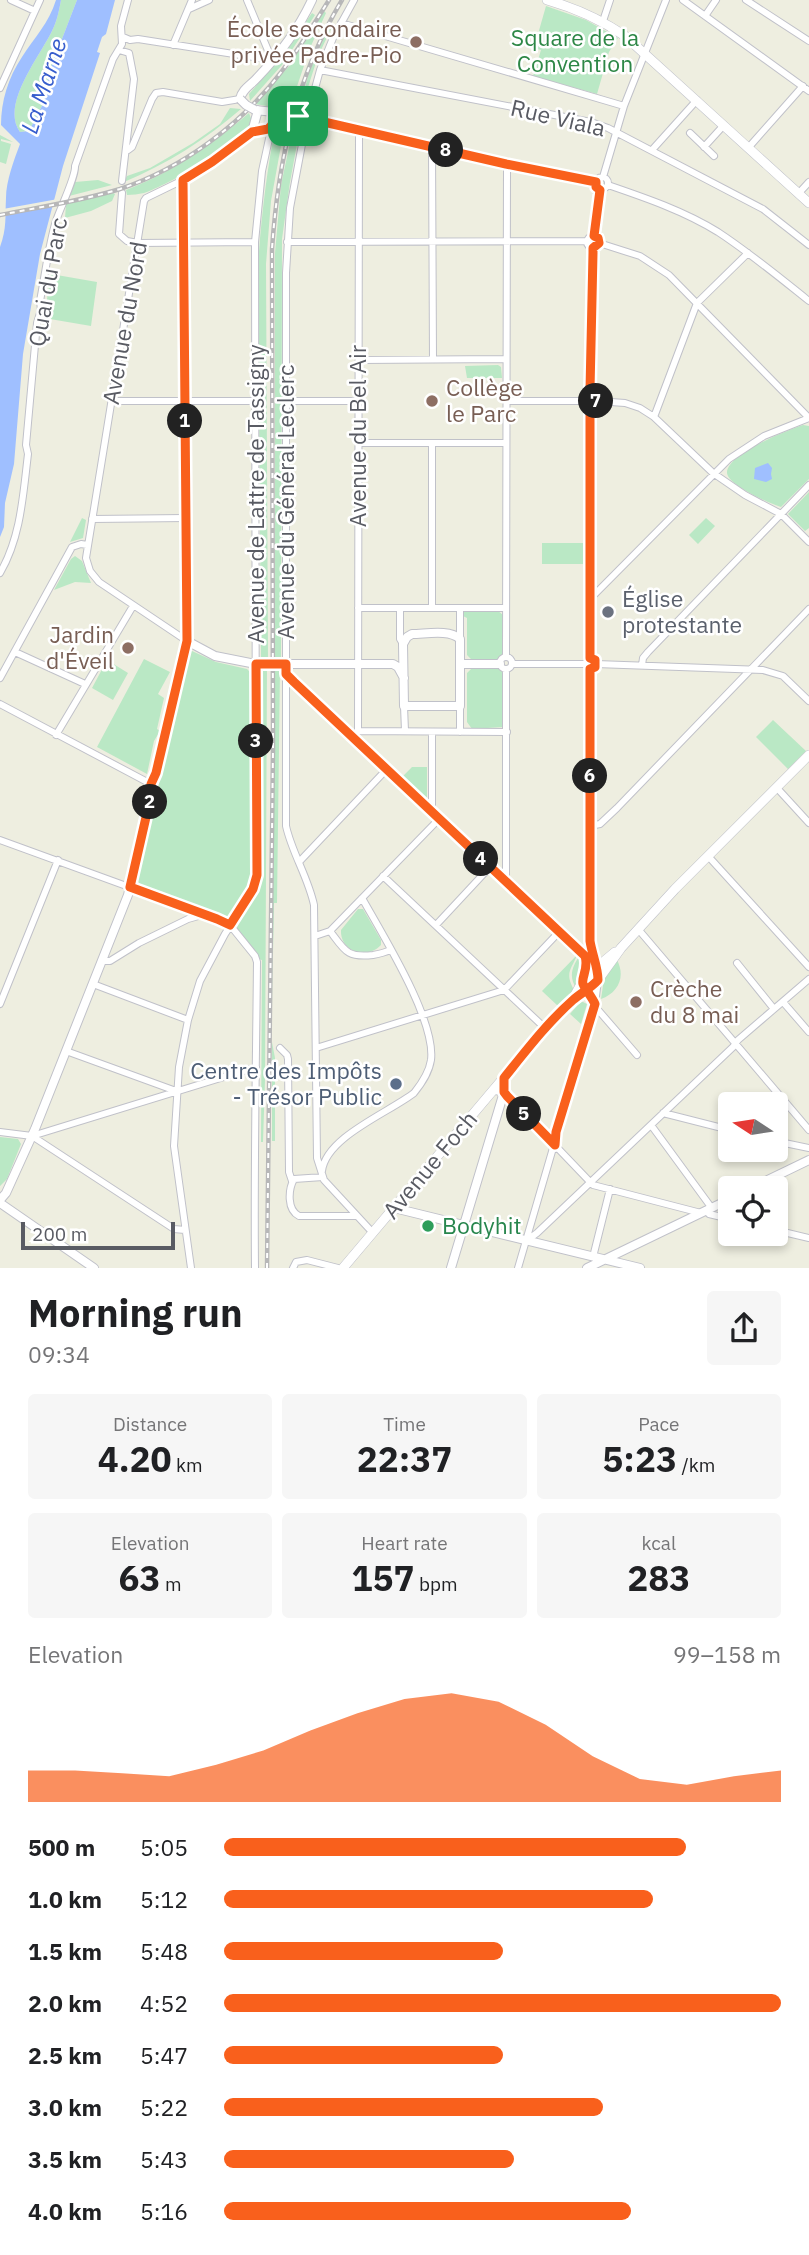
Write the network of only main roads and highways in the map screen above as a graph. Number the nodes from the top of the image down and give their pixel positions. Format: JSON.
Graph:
{"nodes":[{"id":1,"x":547,"y":0,"type":"edge"},
{"id":2,"x":560,"y":2,"type":"edge"},
{"id":3,"x":809,"y":203,"type":"edge"},
{"id":4,"x":809,"y":755,"type":"edge"},
{"id":5,"x":621,"y":948,"type":"junction"},
{"id":6,"x":585,"y":983,"type":"junction"},
{"id":7,"x":341,"y":1268,"type":"edge"}],
"edges":[{"from":1,"to":2,"type":"main road"},
{"from":2,"to":3,"type":"main road"},
{"from":4,"to":5,"type":"main road","name":"Avenue Foch"},
{"from":5,"to":6,"type":"main road","name":"Avenue Foch"},
{"from":5,"to":6,"type":"main road","name":"Avenue Foch"},
{"from":6,"to":7,"type":"main road","name":"Avenue Foch"}]}
